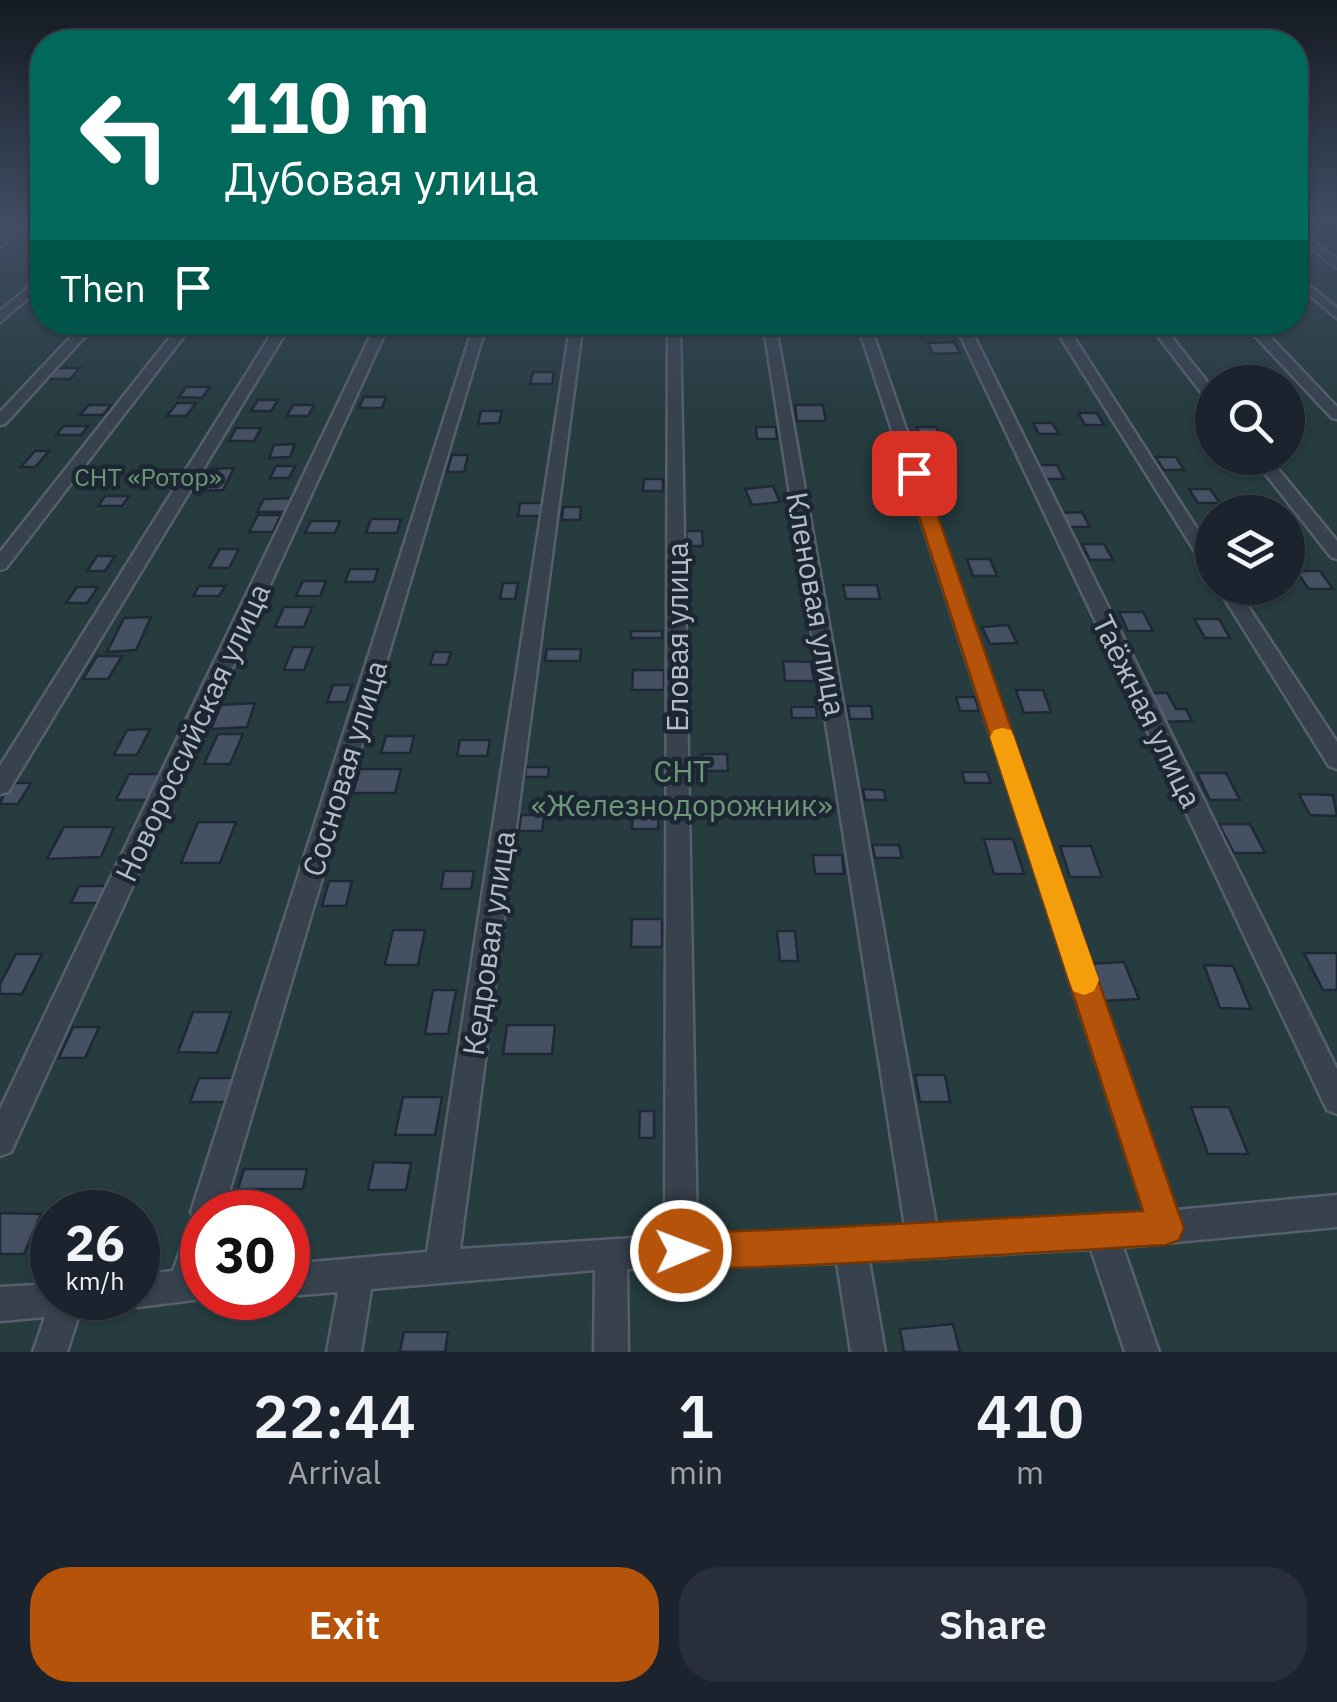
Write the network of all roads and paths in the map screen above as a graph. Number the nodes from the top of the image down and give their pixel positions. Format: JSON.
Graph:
{"nodes":[{"id":1,"x":1308,"y":288,"type":"edge"},
{"id":2,"x":30,"y":291,"type":"edge"},
{"id":3,"x":0,"y":300,"type":"edge"},
{"id":4,"x":20,"y":300,"type":"junction"},
{"id":5,"x":30,"y":300,"type":"edge"},
{"id":6,"x":1337,"y":314,"type":"edge"},
{"id":7,"x":0,"y":318,"type":"edge"},
{"id":8,"x":80,"y":335,"type":"edge"},
{"id":9,"x":179,"y":335,"type":"edge"},
{"id":10,"x":278,"y":335,"type":"edge"},
{"id":11,"x":378,"y":335,"type":"edge"},
{"id":12,"x":477,"y":335,"type":"edge"},
{"id":13,"x":575,"y":335,"type":"edge"},
{"id":14,"x":674,"y":335,"type":"edge"},
{"id":15,"x":771,"y":335,"type":"edge"},
{"id":16,"x":868,"y":335,"type":"edge"},
{"id":17,"x":966,"y":335,"type":"edge"},
{"id":18,"x":1065,"y":335,"type":"edge"},
{"id":19,"x":1163,"y":335,"type":"edge"},
{"id":20,"x":1261,"y":335,"type":"edge"},
{"id":21,"x":1195,"y":375,"type":"edge"},
{"id":22,"x":1337,"y":414,"type":"edge"},
{"id":23,"x":0,"y":420,"type":"edge"},
{"id":24,"x":1275,"y":475,"type":"edge"},
{"id":25,"x":1195,"y":538,"type":"edge"},
{"id":26,"x":1337,"y":552,"type":"edge"},
{"id":27,"x":0,"y":564,"type":"edge"},
{"id":28,"x":1238,"y":605,"type":"edge"},
{"id":29,"x":1337,"y":760,"type":"edge"},
{"id":30,"x":0,"y":785,"type":"edge"},
{"id":31,"x":1337,"y":1100,"type":"edge"},
{"id":32,"x":0,"y":1141,"type":"edge"},
{"id":33,"x":214,"y":1190,"type":"edge"},
{"id":34,"x":1337,"y":1211,"type":"edge"},
{"id":35,"x":1166,"y":1228,"type":"junction"},
{"id":36,"x":1102,"y":1233,"type":"junction"},
{"id":37,"x":923,"y":1240,"type":"junction"},
{"id":38,"x":851,"y":1247,"type":"junction"},
{"id":39,"x":681,"y":1251,"type":"junction"},
{"id":40,"x":611,"y":1254,"type":"junction"},
{"id":41,"x":441,"y":1267,"type":"junction"},
{"id":42,"x":356,"y":1276,"type":"junction"},
{"id":43,"x":310,"y":1279,"type":"edge"},
{"id":44,"x":30,"y":1302,"type":"edge"},
{"id":45,"x":0,"y":1304,"type":"edge"},
{"id":46,"x":66,"y":1320,"type":"edge"},
{"id":47,"x":50,"y":1352,"type":"edge"},
{"id":48,"x":344,"y":1352,"type":"edge"},
{"id":49,"x":611,"y":1352,"type":"edge"},
{"id":50,"x":868,"y":1352,"type":"edge"},
{"id":51,"x":1142,"y":1352,"type":"edge"}],
"edges":[{"from":1,"to":6,"type":"street"},
{"from":2,"to":4,"type":"street"},
{"from":3,"to":4,"type":"street"},
{"from":4,"to":5,"type":"street"},
{"from":4,"to":7,"type":"street"},
{"from":8,"to":23,"type":"street"},
{"from":9,"to":27,"type":"street"},
{"from":10,"to":30,"type":"street"},
{"from":11,"to":32,"type":"street","name":"Новороссийская улица"},
{"from":12,"to":33,"type":"street","name":"Сосновая улица"},
{"from":13,"to":41,"type":"street","name":"Кедровая улица"},
{"from":14,"to":39,"type":"street","name":"Еловая улица"},
{"from":15,"to":37,"type":"street","name":"Кленовая улица"},
{"from":16,"to":35,"type":"street"},
{"from":17,"to":31,"type":"street","name":"Таёжная улица"},
{"from":18,"to":25,"type":"street"},
{"from":19,"to":21,"type":"street"},
{"from":20,"to":22,"type":"street"},
{"from":24,"to":26,"type":"street"},
{"from":28,"to":29,"type":"street"},
{"from":34,"to":35,"type":"street"},
{"from":35,"to":36,"type":"street"},
{"from":36,"to":37,"type":"street"},
{"from":36,"to":51,"type":"street"},
{"from":37,"to":38,"type":"street"},
{"from":38,"to":39,"type":"street"},
{"from":38,"to":50,"type":"street"},
{"from":39,"to":40,"type":"street"},
{"from":40,"to":41,"type":"street"},
{"from":40,"to":49,"type":"street"},
{"from":41,"to":42,"type":"street"},
{"from":42,"to":43,"type":"street"},
{"from":42,"to":48,"type":"street"},
{"from":44,"to":45,"type":"street"},
{"from":46,"to":47,"type":"street"}]}
